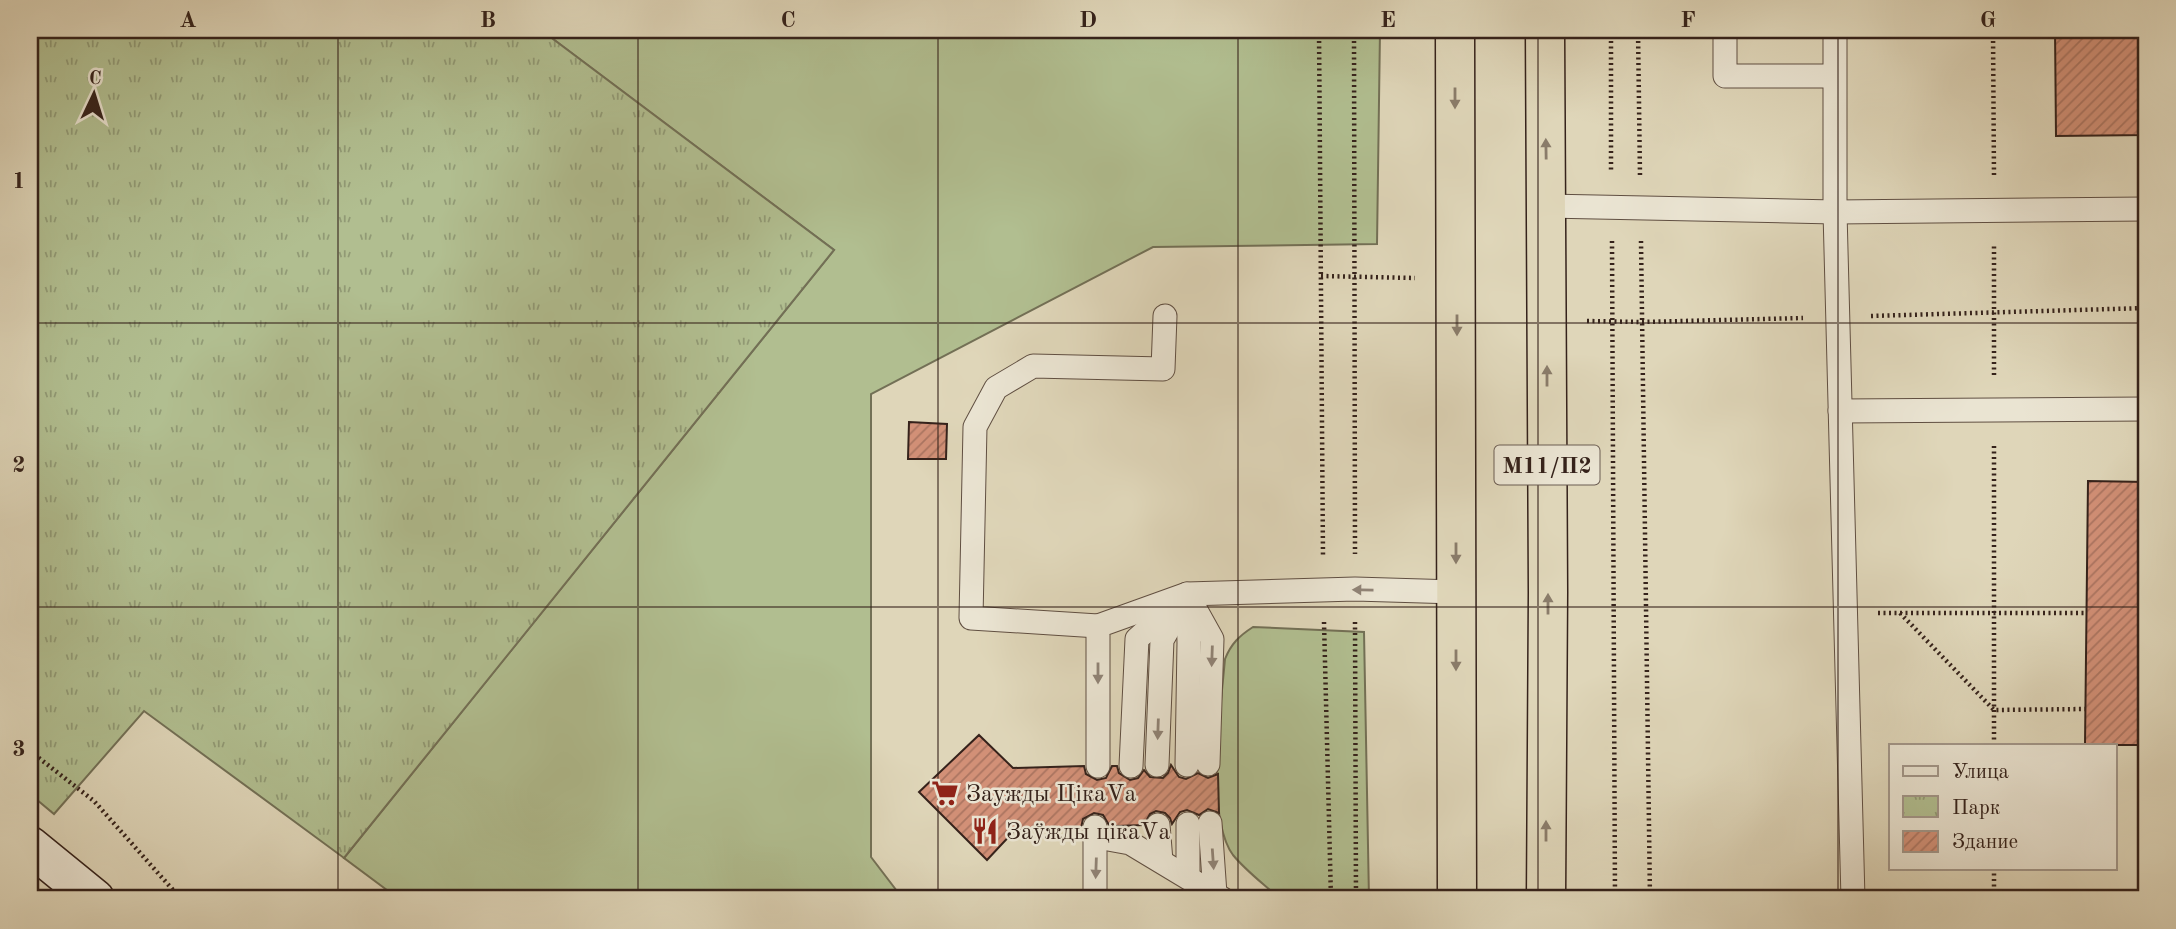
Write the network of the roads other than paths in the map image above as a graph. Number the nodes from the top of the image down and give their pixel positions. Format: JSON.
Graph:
{"nodes":[{"id":1,"x":1455,"y":30,"type":"edge"},
{"id":2,"x":1545,"y":30,"type":"edge"},
{"id":3,"x":1725,"y":30,"type":"edge"},
{"id":4,"x":1835,"y":30,"type":"edge"},
{"id":5,"x":1834,"y":76,"type":"junction"},
{"id":6,"x":1547,"y":206,"type":"junction"},
{"id":7,"x":2146,"y":209,"type":"edge"},
{"id":8,"x":1835,"y":212,"type":"junction"},
{"id":9,"x":1165,"y":316,"type":"dead end"},
{"id":10,"x":2146,"y":409,"type":"edge"},
{"id":11,"x":1840,"y":411,"type":"junction"},
{"id":12,"x":1456,"y":592,"type":"junction"},
{"id":13,"x":1188,"y":594,"type":"junction"},
{"id":14,"x":1098,"y":626,"type":"junction"},
{"id":15,"x":1198,"y":764,"type":"dead end"},
{"id":16,"x":1157,"y":765,"type":"dead end"},
{"id":17,"x":1098,"y":766,"type":"dead end"},
{"id":18,"x":1131,"y":766,"type":"dead end"},
{"id":19,"x":1158,"y":825,"type":"dead end"},
{"id":20,"x":30,"y":846,"type":"edge"},
{"id":21,"x":1161,"y":862,"type":"junction"},
{"id":22,"x":1188,"y":877,"type":"junction"},
{"id":23,"x":1219,"y":897,"type":"edge"},
{"id":24,"x":95,"y":899,"type":"edge"},
{"id":25,"x":1095,"y":899,"type":"edge"},
{"id":26,"x":1457,"y":899,"type":"edge"},
{"id":27,"x":1545,"y":899,"type":"edge"},
{"id":28,"x":1853,"y":899,"type":"edge"}],
"edges":[{"from":1,"to":12,"type":"highway","one_way":true},
{"from":6,"to":2,"type":"highway","number":"М11/П2","one_way":true},
{"from":3,"to":5,"type":"lane"},
{"from":4,"to":5,"type":"lane"},
{"from":5,"to":8,"type":"lane"},
{"from":6,"to":8,"type":"lane"},
{"from":27,"to":6,"type":"highway","number":"М11/П2","one_way":true},
{"from":7,"to":8,"type":"lane"},
{"from":8,"to":11,"type":"lane"},
{"from":9,"to":14,"type":"lane"},
{"from":10,"to":11,"type":"lane"},
{"from":11,"to":28,"type":"lane"},
{"from":12,"to":13,"type":"lane","one_way":true},
{"from":12,"to":26,"type":"highway","one_way":true},
{"from":13,"to":14,"type":"lane"},
{"from":13,"to":15,"type":"lane","one_way":true},
{"from":13,"to":16,"type":"lane","one_way":true},
{"from":13,"to":18,"type":"lane"},
{"from":14,"to":17,"type":"lane","one_way":true},
{"from":19,"to":21,"type":"lane"},
{"from":20,"to":24,"type":"main road"},
{"from":21,"to":22,"type":"lane"},
{"from":21,"to":25,"type":"lane","one_way":true},
{"from":22,"to":23,"type":"lane"},
{"from":22,"to":23,"type":"lane","one_way":true}]}
